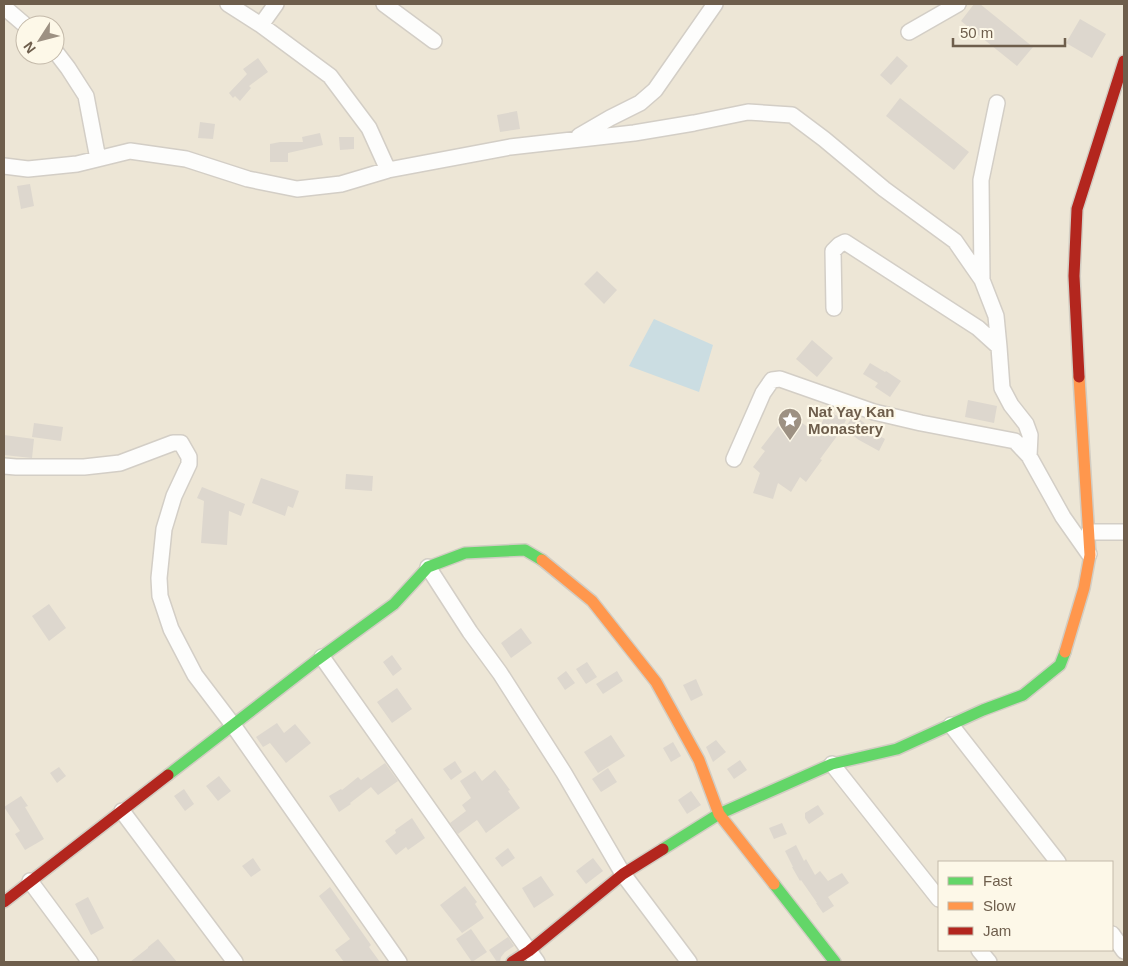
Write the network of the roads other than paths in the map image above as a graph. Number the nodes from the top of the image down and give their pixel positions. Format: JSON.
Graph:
{"nodes":[{"id":1,"x":228,"y":4,"type":"edge"},
{"id":2,"x":276,"y":4,"type":"edge"},
{"id":3,"x":384,"y":4,"type":"edge"},
{"id":4,"x":715,"y":4,"type":"edge"},
{"id":5,"x":958,"y":4,"type":"edge"},
{"id":6,"x":4,"y":6,"type":"edge"},
{"id":7,"x":15,"y":16,"type":"edge"},
{"id":8,"x":261,"y":25,"type":"junction"},
{"id":9,"x":909,"y":32,"type":"dead end"},
{"id":10,"x":434,"y":41,"type":"dead end"},
{"id":11,"x":1124,"y":61,"type":"edge"},
{"id":12,"x":65,"y":64,"type":"edge"},
{"id":13,"x":997,"y":104,"type":"dead end"},
{"id":14,"x":574,"y":140,"type":"junction"},
{"id":15,"x":98,"y":159,"type":"junction"},
{"id":16,"x":4,"y":166,"type":"edge"},
{"id":17,"x":388,"y":170,"type":"junction"},
{"id":18,"x":982,"y":280,"type":"junction"},
{"id":19,"x":834,"y":308,"type":"dead end"},
{"id":20,"x":998,"y":347,"type":"junction"},
{"id":21,"x":1029,"y":456,"type":"junction"},
{"id":22,"x":734,"y":459,"type":"dead end"},
{"id":23,"x":4,"y":466,"type":"edge"},
{"id":24,"x":1089,"y":532,"type":"junction"},
{"id":25,"x":1124,"y":532,"type":"edge"},
{"id":26,"x":1090,"y":556,"type":"junction"},
{"id":27,"x":428,"y":567,"type":"junction"},
{"id":28,"x":322,"y":657,"type":"junction"},
{"id":29,"x":233,"y":725,"type":"junction"},
{"id":30,"x":951,"y":725,"type":"junction"},
{"id":31,"x":832,"y":764,"type":"junction"},
{"id":32,"x":122,"y":810,"type":"junction"},
{"id":33,"x":719,"y":814,"type":"junction"},
{"id":34,"x":1057,"y":861,"type":"edge"},
{"id":35,"x":623,"y":874,"type":"junction"},
{"id":36,"x":30,"y":881,"type":"junction"},
{"id":37,"x":938,"y":898,"type":"edge"},
{"id":38,"x":4,"y":902,"type":"edge"},
{"id":39,"x":1113,"y":935,"type":"edge"},
{"id":40,"x":980,"y":951,"type":"edge"},
{"id":41,"x":1124,"y":951,"type":"edge"},
{"id":42,"x":533,"y":956,"type":"edge"},
{"id":43,"x":1124,"y":956,"type":"edge"},
{"id":44,"x":90,"y":962,"type":"edge"},
{"id":45,"x":235,"y":962,"type":"edge"},
{"id":46,"x":399,"y":962,"type":"edge"},
{"id":47,"x":512,"y":962,"type":"edge"},
{"id":48,"x":689,"y":962,"type":"edge"},
{"id":49,"x":835,"y":962,"type":"edge"},
{"id":50,"x":989,"y":962,"type":"edge"},
{"id":51,"x":1114,"y":962,"type":"edge"}],
"edges":[{"from":1,"to":8,"type":"street"},
{"from":2,"to":8,"type":"street"},
{"from":3,"to":10,"type":"street"},
{"from":4,"to":14,"type":"street"},
{"from":5,"to":9,"type":"street"},
{"from":6,"to":7,"type":"street"},
{"from":8,"to":17,"type":"street"},
{"from":11,"to":24,"type":"street"},
{"from":12,"to":15,"type":"street"},
{"from":13,"to":18,"type":"street"},
{"from":14,"to":17,"type":"street"},
{"from":14,"to":18,"type":"street"},
{"from":15,"to":16,"type":"street"},
{"from":15,"to":17,"type":"street"},
{"from":18,"to":20,"type":"street"},
{"from":19,"to":20,"type":"street"},
{"from":20,"to":21,"type":"street"},
{"from":21,"to":22,"type":"street"},
{"from":21,"to":26,"type":"street"},
{"from":23,"to":29,"type":"street"},
{"from":24,"to":25,"type":"street"},
{"from":24,"to":26,"type":"street"},
{"from":26,"to":30,"type":"street"},
{"from":27,"to":28,"type":"street"},
{"from":27,"to":33,"type":"street"},
{"from":27,"to":35,"type":"street"},
{"from":28,"to":29,"type":"street"},
{"from":28,"to":42,"type":"street"},
{"from":29,"to":32,"type":"street"},
{"from":29,"to":46,"type":"street"},
{"from":30,"to":31,"type":"street"},
{"from":30,"to":34,"type":"street"},
{"from":31,"to":33,"type":"street"},
{"from":31,"to":37,"type":"street"},
{"from":32,"to":36,"type":"street"},
{"from":32,"to":45,"type":"street"},
{"from":33,"to":35,"type":"street"},
{"from":33,"to":49,"type":"street"},
{"from":35,"to":42,"type":"street"},
{"from":35,"to":48,"type":"street"},
{"from":36,"to":38,"type":"street"},
{"from":36,"to":44,"type":"street"},
{"from":39,"to":41,"type":"street"},
{"from":40,"to":50,"type":"street"},
{"from":42,"to":47,"type":"street"},
{"from":43,"to":51,"type":"street"}]}
